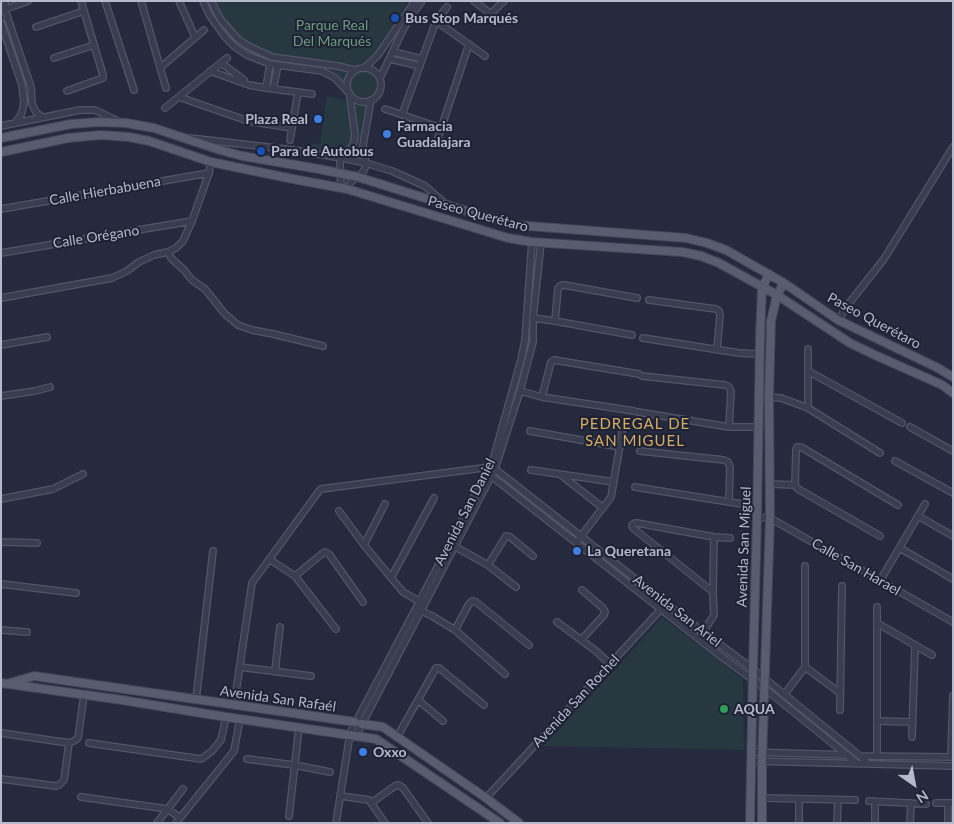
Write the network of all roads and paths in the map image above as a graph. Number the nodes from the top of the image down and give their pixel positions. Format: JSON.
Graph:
{"nodes":[{"id":1,"x":5,"y":1,"type":"edge"},
{"id":2,"x":28,"y":1,"type":"edge"},
{"id":3,"x":81,"y":1,"type":"edge"},
{"id":4,"x":105,"y":1,"type":"edge"},
{"id":5,"x":141,"y":1,"type":"edge"},
{"id":6,"x":179,"y":1,"type":"edge"},
{"id":7,"x":203,"y":1,"type":"edge"},
{"id":8,"x":212,"y":1,"type":"edge"},
{"id":9,"x":415,"y":1,"type":"edge"},
{"id":10,"x":422,"y":1,"type":"edge"},
{"id":11,"x":474,"y":1,"type":"edge"},
{"id":12,"x":504,"y":1,"type":"edge"},
{"id":13,"x":447,"y":7,"type":"dead end"},
{"id":14,"x":3,"y":11,"type":"edge"},
{"id":15,"x":84,"y":11,"type":"junction"},
{"id":16,"x":491,"y":14,"type":"junction"},
{"id":17,"x":484,"y":20,"type":"dead end"},
{"id":18,"x":436,"y":21,"type":"junction"},
{"id":19,"x":1,"y":23,"type":"edge"},
{"id":20,"x":36,"y":27,"type":"dead end"},
{"id":21,"x":204,"y":30,"type":"dead end"},
{"id":22,"x":195,"y":37,"type":"junction"},
{"id":23,"x":469,"y":44,"type":"junction"},
{"id":24,"x":94,"y":45,"type":"junction"},
{"id":25,"x":391,"y":56,"type":"junction"},
{"id":26,"x":485,"y":56,"type":"dead end"},
{"id":27,"x":54,"y":58,"type":"dead end"},
{"id":28,"x":227,"y":58,"type":"dead end"},
{"id":29,"x":422,"y":59,"type":"junction"},
{"id":30,"x":221,"y":63,"type":"junction"},
{"id":31,"x":270,"y":64,"type":"junction"},
{"id":32,"x":278,"y":65,"type":"junction"},
{"id":33,"x":420,"y":66,"type":"junction"},
{"id":34,"x":161,"y":67,"type":"junction"},
{"id":35,"x":363,"y":68,"type":"junction"},
{"id":36,"x":354,"y":70,"type":"junction"},
{"id":37,"x":210,"y":71,"type":"junction"},
{"id":38,"x":380,"y":78,"type":"junction"},
{"id":39,"x":249,"y":85,"type":"junction"},
{"id":40,"x":166,"y":88,"type":"dead end"},
{"id":41,"x":266,"y":88,"type":"junction"},
{"id":42,"x":273,"y":89,"type":"junction"},
{"id":43,"x":134,"y":90,"type":"dead end"},
{"id":44,"x":67,"y":91,"type":"dead end"},
{"id":45,"x":298,"y":92,"type":"junction"},
{"id":46,"x":349,"y":93,"type":"junction"},
{"id":47,"x":312,"y":94,"type":"dead end"},
{"id":48,"x":179,"y":98,"type":"junction"},
{"id":49,"x":371,"y":100,"type":"junction"},
{"id":50,"x":165,"y":108,"type":"dead end"},
{"id":51,"x":385,"y":109,"type":"dead end"},
{"id":52,"x":402,"y":115,"type":"junction"},
{"id":53,"x":42,"y":117,"type":"junction"},
{"id":54,"x":15,"y":123,"type":"junction"},
{"id":55,"x":122,"y":123,"type":"junction"},
{"id":56,"x":1,"y":126,"type":"edge"},
{"id":57,"x":292,"y":128,"type":"junction"},
{"id":58,"x":441,"y":128,"type":"junction"},
{"id":59,"x":180,"y":136,"type":"junction"},
{"id":60,"x":1,"y":138,"type":"edge"},
{"id":61,"x":290,"y":140,"type":"dead end"},
{"id":62,"x":437,"y":141,"type":"dead end"},
{"id":63,"x":953,"y":146,"type":"edge"},
{"id":64,"x":1,"y":152,"type":"edge"},
{"id":65,"x":342,"y":158,"type":"junction"},
{"id":66,"x":211,"y":162,"type":"junction"},
{"id":67,"x":366,"y":163,"type":"junction"},
{"id":68,"x":209,"y":173,"type":"junction"},
{"id":69,"x":341,"y":173,"type":"junction"},
{"id":70,"x":358,"y":177,"type":"junction"},
{"id":71,"x":344,"y":189,"type":"junction"},
{"id":72,"x":447,"y":205,"type":"junction"},
{"id":73,"x":1,"y":209,"type":"edge"},
{"id":74,"x":192,"y":221,"type":"junction"},
{"id":75,"x":537,"y":242,"type":"junction"},
{"id":76,"x":1,"y":252,"type":"edge"},
{"id":77,"x":168,"y":252,"type":"junction"},
{"id":78,"x":769,"y":274,"type":"junction"},
{"id":79,"x":784,"y":283,"type":"junction"},
{"id":80,"x":762,"y":288,"type":"junction"},
{"id":81,"x":777,"y":295,"type":"junction"},
{"id":82,"x":1,"y":298,"type":"edge"},
{"id":83,"x":637,"y":298,"type":"dead end"},
{"id":84,"x":649,"y":300,"type":"dead end"},
{"id":85,"x":534,"y":318,"type":"junction"},
{"id":86,"x":838,"y":320,"type":"junction"},
{"id":87,"x":555,"y":321,"type":"junction"},
{"id":88,"x":632,"y":336,"type":"dead end"},
{"id":89,"x":47,"y":337,"type":"dead end"},
{"id":90,"x":643,"y":338,"type":"dead end"},
{"id":91,"x":1,"y":345,"type":"edge"},
{"id":92,"x":323,"y":346,"type":"dead end"},
{"id":93,"x":808,"y":349,"type":"dead end"},
{"id":94,"x":718,"y":350,"type":"junction"},
{"id":95,"x":759,"y":354,"type":"junction"},
{"id":96,"x":521,"y":360,"type":"junction"},
{"id":97,"x":528,"y":362,"type":"junction"},
{"id":98,"x":808,"y":371,"type":"junction"},
{"id":99,"x":953,"y":378,"type":"edge"},
{"id":100,"x":50,"y":386,"type":"dead end"},
{"id":101,"x":520,"y":391,"type":"junction"},
{"id":102,"x":953,"y":393,"type":"edge"},
{"id":103,"x":1,"y":396,"type":"edge"},
{"id":104,"x":542,"y":397,"type":"junction"},
{"id":105,"x":770,"y":397,"type":"junction"},
{"id":106,"x":808,"y":408,"type":"junction"},
{"id":107,"x":902,"y":423,"type":"dead end"},
{"id":108,"x":729,"y":427,"type":"junction"},
{"id":109,"x":759,"y":427,"type":"junction"},
{"id":110,"x":910,"y":427,"type":"dead end"},
{"id":111,"x":530,"y":431,"type":"dead end"},
{"id":112,"x":622,"y":433,"type":"dead end"},
{"id":113,"x":620,"y":447,"type":"junction"},
{"id":114,"x":640,"y":451,"type":"dead end"},
{"id":115,"x":953,"y":451,"type":"edge"},
{"id":116,"x":880,"y":453,"type":"dead end"},
{"id":117,"x":896,"y":461,"type":"dead end"},
{"id":118,"x":483,"y":467,"type":"junction"},
{"id":119,"x":493,"y":468,"type":"junction"},
{"id":120,"x":531,"y":470,"type":"dead end"},
{"id":121,"x":83,"y":474,"type":"dead end"},
{"id":122,"x":561,"y":474,"type":"junction"},
{"id":123,"x":489,"y":475,"type":"junction"},
{"id":124,"x":614,"y":482,"type":"junction"},
{"id":125,"x":770,"y":484,"type":"junction"},
{"id":126,"x":795,"y":485,"type":"junction"},
{"id":127,"x":635,"y":487,"type":"dead end"},
{"id":128,"x":953,"y":493,"type":"edge"},
{"id":129,"x":434,"y":498,"type":"dead end"},
{"id":130,"x":1,"y":499,"type":"edge"},
{"id":131,"x":729,"y":502,"type":"junction"},
{"id":132,"x":758,"y":503,"type":"junction"},
{"id":133,"x":385,"y":504,"type":"dead end"},
{"id":134,"x":925,"y":504,"type":"dead end"},
{"id":135,"x":898,"y":505,"type":"dead end"},
{"id":136,"x":602,"y":508,"type":"junction"},
{"id":137,"x":339,"y":511,"type":"dead end"},
{"id":138,"x":918,"y":516,"type":"junction"},
{"id":139,"x":757,"y":517,"type":"junction"},
{"id":140,"x":770,"y":518,"type":"junction"},
{"id":141,"x":581,"y":536,"type":"junction"},
{"id":142,"x":880,"y":536,"type":"dead end"},
{"id":143,"x":953,"y":536,"type":"edge"},
{"id":144,"x":714,"y":537,"type":"junction"},
{"id":145,"x":730,"y":538,"type":"dead end"},
{"id":146,"x":1,"y":542,"type":"edge"},
{"id":147,"x":576,"y":542,"type":"junction"},
{"id":148,"x":37,"y":543,"type":"dead end"},
{"id":149,"x":364,"y":545,"type":"junction"},
{"id":150,"x":452,"y":545,"type":"junction"},
{"id":151,"x":900,"y":548,"type":"junction"},
{"id":152,"x":213,"y":551,"type":"dead end"},
{"id":153,"x":533,"y":556,"type":"dead end"},
{"id":154,"x":269,"y":559,"type":"junction"},
{"id":155,"x":488,"y":565,"type":"junction"},
{"id":156,"x":805,"y":566,"type":"dead end"},
{"id":157,"x":295,"y":576,"type":"junction"},
{"id":158,"x":391,"y":578,"type":"junction"},
{"id":159,"x":953,"y":579,"type":"edge"},
{"id":160,"x":880,"y":581,"type":"junction"},
{"id":161,"x":1,"y":584,"type":"edge"},
{"id":162,"x":842,"y":586,"type":"dead end"},
{"id":163,"x":516,"y":588,"type":"dead end"},
{"id":164,"x":582,"y":590,"type":"dead end"},
{"id":165,"x":713,"y":592,"type":"junction"},
{"id":166,"x":76,"y":593,"type":"dead end"},
{"id":167,"x":363,"y":602,"type":"dead end"},
{"id":168,"x":422,"y":602,"type":"junction"},
{"id":169,"x":666,"y":603,"type":"junction"},
{"id":170,"x":877,"y":607,"type":"dead end"},
{"id":171,"x":661,"y":609,"type":"junction"},
{"id":172,"x":419,"y":610,"type":"junction"},
{"id":173,"x":557,"y":622,"type":"dead end"},
{"id":174,"x":953,"y":622,"type":"edge"},
{"id":175,"x":877,"y":623,"type":"junction"},
{"id":176,"x":280,"y":627,"type":"dead end"},
{"id":177,"x":336,"y":629,"type":"dead end"},
{"id":178,"x":1,"y":630,"type":"edge"},
{"id":179,"x":455,"y":630,"type":"junction"},
{"id":180,"x":27,"y":632,"type":"dead end"},
{"id":181,"x":703,"y":632,"type":"junction"},
{"id":182,"x":581,"y":640,"type":"junction"},
{"id":183,"x":529,"y":645,"type":"dead end"},
{"id":184,"x":915,"y":645,"type":"junction"},
{"id":185,"x":932,"y":655,"type":"dead end"},
{"id":186,"x":611,"y":665,"type":"junction"},
{"id":187,"x":240,"y":667,"type":"junction"},
{"id":188,"x":805,"y":667,"type":"junction"},
{"id":189,"x":752,"y":669,"type":"junction"},
{"id":190,"x":275,"y":671,"type":"junction"},
{"id":191,"x":505,"y":674,"type":"dead end"},
{"id":192,"x":311,"y":676,"type":"dead end"},
{"id":193,"x":765,"y":679,"type":"junction"},
{"id":194,"x":752,"y":680,"type":"junction"},
{"id":195,"x":4,"y":684,"type":"edge"},
{"id":196,"x":764,"y":688,"type":"junction"},
{"id":197,"x":124,"y":689,"type":"junction"},
{"id":198,"x":840,"y":693,"type":"junction"},
{"id":199,"x":84,"y":695,"type":"junction"},
{"id":200,"x":784,"y":695,"type":"junction"},
{"id":201,"x":953,"y":696,"type":"edge"},
{"id":202,"x":122,"y":700,"type":"junction"},
{"id":203,"x":196,"y":700,"type":"junction"},
{"id":204,"x":418,"y":700,"type":"junction"},
{"id":205,"x":234,"y":705,"type":"junction"},
{"id":206,"x":484,"y":705,"type":"dead end"},
{"id":207,"x":840,"y":710,"type":"dead end"},
{"id":208,"x":226,"y":717,"type":"junction"},
{"id":209,"x":240,"y":719,"type":"junction"},
{"id":210,"x":877,"y":721,"type":"junction"},
{"id":211,"x":443,"y":722,"type":"dead end"},
{"id":212,"x":912,"y":722,"type":"junction"},
{"id":213,"x":952,"y":722,"type":"edge"},
{"id":214,"x":358,"y":723,"type":"junction"},
{"id":215,"x":299,"y":727,"type":"junction"},
{"id":216,"x":1,"y":733,"type":"edge"},
{"id":217,"x":351,"y":737,"type":"junction"},
{"id":218,"x":397,"y":737,"type":"junction"},
{"id":219,"x":912,"y":737,"type":"dead end"},
{"id":220,"x":69,"y":743,"type":"junction"},
{"id":221,"x":88,"y":743,"type":"dead end"},
{"id":222,"x":751,"y":752,"type":"junction"},
{"id":223,"x":762,"y":753,"type":"junction"},
{"id":224,"x":849,"y":755,"type":"junction"},
{"id":225,"x":860,"y":756,"type":"junction"},
{"id":226,"x":877,"y":756,"type":"junction"},
{"id":227,"x":952,"y":757,"type":"edge"},
{"id":228,"x":247,"y":759,"type":"dead end"},
{"id":229,"x":751,"y":761,"type":"junction"},
{"id":230,"x":762,"y":761,"type":"junction"},
{"id":231,"x":858,"y":764,"type":"junction"},
{"id":232,"x":868,"y":764,"type":"junction"},
{"id":233,"x":294,"y":765,"type":"junction"},
{"id":234,"x":953,"y":766,"type":"edge"},
{"id":235,"x":330,"y":772,"type":"dead end"},
{"id":236,"x":456,"y":778,"type":"junction"},
{"id":237,"x":1,"y":779,"type":"edge"},
{"id":238,"x":449,"y":788,"type":"junction"},
{"id":239,"x":183,"y":789,"type":"dead end"},
{"id":240,"x":340,"y":796,"type":"junction"},
{"id":241,"x":81,"y":797,"type":"dead end"},
{"id":242,"x":486,"y":798,"type":"junction"},
{"id":243,"x":762,"y":798,"type":"junction"},
{"id":244,"x":799,"y":800,"type":"junction"},
{"id":245,"x":838,"y":800,"type":"junction"},
{"id":246,"x":855,"y":800,"type":"dead end"},
{"id":247,"x":371,"y":803,"type":"junction"},
{"id":248,"x":910,"y":803,"type":"junction"},
{"id":249,"x":936,"y":803,"type":"dead end"},
{"id":250,"x":950,"y":803,"type":"edge"},
{"id":251,"x":926,"y":804,"type":"dead end"},
{"id":252,"x":168,"y":809,"type":"junction"},
{"id":253,"x":289,"y":816,"type":"dead end"},
{"id":254,"x":178,"y":820,"type":"edge"},
{"id":255,"x":157,"y":823,"type":"edge"},
{"id":256,"x":336,"y":823,"type":"edge"},
{"id":257,"x":385,"y":823,"type":"edge"},
{"id":258,"x":428,"y":823,"type":"edge"},
{"id":259,"x":500,"y":823,"type":"edge"},
{"id":260,"x":519,"y":823,"type":"edge"},
{"id":261,"x":750,"y":823,"type":"edge"},
{"id":262,"x":762,"y":823,"type":"edge"},
{"id":263,"x":799,"y":823,"type":"edge"},
{"id":264,"x":837,"y":823,"type":"edge"},
{"id":265,"x":875,"y":823,"type":"edge"},
{"id":266,"x":910,"y":823,"type":"edge"},
{"id":267,"x":948,"y":823,"type":"edge"}],
"edges":[{"from":1,"to":14,"type":"street"},
{"from":2,"to":14,"type":"street"},
{"from":3,"to":15,"type":"street"},
{"from":4,"to":43,"type":"street"},
{"from":5,"to":34,"type":"street"},
{"from":6,"to":22,"type":"street"},
{"from":7,"to":31,"type":"street"},
{"from":8,"to":36,"type":"street"},
{"from":9,"to":35,"type":"street"},
{"from":10,"to":25,"type":"street"},
{"from":11,"to":16,"type":"street"},
{"from":12,"to":16,"type":"street"},
{"from":13,"to":18,"type":"street"},
{"from":14,"to":53,"type":"street"},
{"from":15,"to":20,"type":"street"},
{"from":15,"to":24,"type":"street"},
{"from":16,"to":17,"type":"street"},
{"from":18,"to":23,"type":"street"},
{"from":18,"to":29,"type":"street"},
{"from":19,"to":54,"type":"street"},
{"from":21,"to":22,"type":"street"},
{"from":22,"to":34,"type":"street"},
{"from":23,"to":26,"type":"street"},
{"from":23,"to":58,"type":"street"},
{"from":24,"to":27,"type":"street"},
{"from":24,"to":44,"type":"street"},
{"from":25,"to":29,"type":"street"},
{"from":25,"to":33,"type":"street"},
{"from":25,"to":38,"type":"street"},
{"from":28,"to":30,"type":"street"},
{"from":29,"to":33,"type":"street"},
{"from":30,"to":37,"type":"street"},
{"from":30,"to":39,"type":"street"},
{"from":31,"to":32,"type":"street"},
{"from":31,"to":41,"type":"street"},
{"from":32,"to":42,"type":"street"},
{"from":32,"to":46,"type":"street"},
{"from":33,"to":52,"type":"street"},
{"from":34,"to":40,"type":"street"},
{"from":35,"to":36,"type":"street"},
{"from":35,"to":38,"type":"street"},
{"from":36,"to":46,"type":"street"},
{"from":37,"to":39,"type":"street"},
{"from":37,"to":48,"type":"street"},
{"from":38,"to":49,"type":"street"},
{"from":39,"to":41,"type":"street"},
{"from":41,"to":42,"type":"street"},
{"from":42,"to":45,"type":"street"},
{"from":45,"to":47,"type":"street"},
{"from":45,"to":57,"type":"street"},
{"from":46,"to":49,"type":"street"},
{"from":46,"to":65,"type":"street"},
{"from":48,"to":50,"type":"street"},
{"from":48,"to":57,"type":"street"},
{"from":49,"to":67,"type":"street"},
{"from":51,"to":52,"type":"street"},
{"from":52,"to":58,"type":"street"},
{"from":53,"to":54,"type":"street"},
{"from":53,"to":55,"type":"street"},
{"from":54,"to":56,"type":"street"},
{"from":55,"to":59,"type":"main road","name":"Paseo Querétaro"},
{"from":55,"to":60,"type":"main road","name":"Paseo Querétaro"},
{"from":57,"to":61,"type":"street"},
{"from":58,"to":62,"type":"street"},
{"from":59,"to":65,"type":"street"},
{"from":59,"to":69,"type":"main road","name":"Paseo Querétaro"},
{"from":63,"to":86,"type":"street"},
{"from":64,"to":66,"type":"main road","name":"Paseo Querétaro"},
{"from":65,"to":67,"type":"street"},
{"from":65,"to":69,"type":"street"},
{"from":66,"to":68,"type":"street"},
{"from":66,"to":71,"type":"main road","name":"Paseo Querétaro"},
{"from":67,"to":70,"type":"street"},
{"from":67,"to":72,"type":"street"},
{"from":68,"to":73,"type":"street","name":"Calle Hierbabuena"},
{"from":68,"to":74,"type":"street"},
{"from":69,"to":70,"type":"main road","name":"Paseo Querétaro"},
{"from":69,"to":71,"type":"street"},
{"from":70,"to":71,"type":"street"},
{"from":70,"to":72,"type":"main road","name":"Paseo Querétaro"},
{"from":71,"to":75,"type":"main road","name":"Paseo Querétaro"},
{"from":72,"to":78,"type":"main road","name":"Paseo Querétaro"},
{"from":74,"to":76,"type":"street","name":"Calle Orégano"},
{"from":74,"to":77,"type":"street"},
{"from":75,"to":80,"type":"main road","name":"Paseo Querétaro"},
{"from":75,"to":85,"type":"street","name":"Avenida San Daniel"},
{"from":75,"to":96,"type":"street","name":"Avenida San Daniel"},
{"from":77,"to":82,"type":"street"},
{"from":77,"to":92,"type":"street"},
{"from":78,"to":79,"type":"main road","name":"Paseo Querétaro"},
{"from":78,"to":80,"type":"main road","name":"Avenida San Miguel"},
{"from":79,"to":81,"type":"main road","name":"Avenida San Miguel"},
{"from":79,"to":86,"type":"main road","name":"Paseo Querétaro"},
{"from":80,"to":81,"type":"main road","name":"Paseo Querétaro"},
{"from":80,"to":95,"type":"main road","name":"Avenida San Miguel"},
{"from":81,"to":102,"type":"main road","name":"Paseo Querétaro"},
{"from":81,"to":105,"type":"main road","name":"Avenida San Miguel"},
{"from":83,"to":87,"type":"street"},
{"from":84,"to":94,"type":"street"},
{"from":85,"to":87,"type":"street"},
{"from":85,"to":97,"type":"street","name":"Avenida San Daniel"},
{"from":86,"to":99,"type":"main road","name":"Paseo Querétaro"},
{"from":87,"to":88,"type":"street"},
{"from":89,"to":91,"type":"street"},
{"from":90,"to":94,"type":"street"},
{"from":93,"to":98,"type":"street"},
{"from":94,"to":95,"type":"street"},
{"from":95,"to":109,"type":"main road","name":"Avenida San Miguel"},
{"from":96,"to":97,"type":"street"},
{"from":96,"to":119,"type":"street","name":"Avenida San Daniel"},
{"from":97,"to":101,"type":"street","name":"Avenida San Daniel"},
{"from":98,"to":106,"type":"street"},
{"from":98,"to":107,"type":"street"},
{"from":100,"to":103,"type":"street"},
{"from":101,"to":104,"type":"street"},
{"from":101,"to":119,"type":"street","name":"Avenida San Daniel"},
{"from":104,"to":108,"type":"street"},
{"from":104,"to":108,"type":"street"},
{"from":105,"to":106,"type":"street"},
{"from":105,"to":125,"type":"main road","name":"Avenida San Miguel"},
{"from":106,"to":116,"type":"street"},
{"from":108,"to":109,"type":"street"},
{"from":109,"to":132,"type":"main road","name":"Avenida San Miguel"},
{"from":110,"to":115,"type":"street"},
{"from":111,"to":113,"type":"street"},
{"from":112,"to":113,"type":"street"},
{"from":113,"to":124,"type":"street"},
{"from":114,"to":131,"type":"street"},
{"from":117,"to":128,"type":"street"},
{"from":118,"to":119,"type":"street"},
{"from":118,"to":123,"type":"street","name":"Avenida San Ariel"},
{"from":118,"to":154,"type":"street"},
{"from":119,"to":123,"type":"street","name":"Avenida San Daniel"},
{"from":119,"to":141,"type":"street","name":"Avenida San Ariel"},
{"from":120,"to":122,"type":"street"},
{"from":121,"to":130,"type":"street"},
{"from":122,"to":124,"type":"street"},
{"from":122,"to":136,"type":"street"},
{"from":123,"to":147,"type":"street","name":"Avenida San Ariel"},
{"from":123,"to":150,"type":"street","name":"Avenida San Daniel"},
{"from":124,"to":136,"type":"street"},
{"from":125,"to":126,"type":"street"},
{"from":125,"to":140,"type":"main road","name":"Avenida San Miguel"},
{"from":126,"to":135,"type":"street"},
{"from":126,"to":142,"type":"street"},
{"from":127,"to":131,"type":"street"},
{"from":129,"to":158,"type":"street"},
{"from":131,"to":132,"type":"street"},
{"from":132,"to":139,"type":"main road","name":"Avenida San Miguel"},
{"from":133,"to":149,"type":"street"},
{"from":134,"to":138,"type":"street"},
{"from":136,"to":141,"type":"street"},
{"from":137,"to":149,"type":"street"},
{"from":138,"to":143,"type":"street"},
{"from":138,"to":151,"type":"street"},
{"from":139,"to":140,"type":"street","name":"Calle San Harael"},
{"from":139,"to":189,"type":"main road","name":"Avenida San Miguel"},
{"from":140,"to":160,"type":"street","name":"Calle San Harael"},
{"from":140,"to":193,"type":"main road","name":"Avenida San Miguel"},
{"from":141,"to":147,"type":"street"},
{"from":141,"to":169,"type":"street","name":"Avenida San Ariel"},
{"from":144,"to":145,"type":"street"},
{"from":144,"to":165,"type":"street"},
{"from":144,"to":165,"type":"street"},
{"from":146,"to":148,"type":"street"},
{"from":147,"to":171,"type":"street","name":"Avenida San Ariel"},
{"from":149,"to":158,"type":"street"},
{"from":150,"to":155,"type":"street"},
{"from":150,"to":168,"type":"street","name":"Avenida San Daniel"},
{"from":151,"to":159,"type":"street"},
{"from":151,"to":160,"type":"street"},
{"from":152,"to":203,"type":"street"},
{"from":153,"to":155,"type":"street"},
{"from":154,"to":157,"type":"street"},
{"from":154,"to":187,"type":"street"},
{"from":155,"to":163,"type":"street"},
{"from":156,"to":188,"type":"street"},
{"from":157,"to":167,"type":"street"},
{"from":157,"to":177,"type":"street"},
{"from":158,"to":168,"type":"street"},
{"from":160,"to":174,"type":"street","name":"Calle San Harael"},
{"from":161,"to":166,"type":"street"},
{"from":162,"to":198,"type":"street"},
{"from":164,"to":182,"type":"street"},
{"from":165,"to":181,"type":"street"},
{"from":168,"to":172,"type":"street","name":"Avenida San Daniel"},
{"from":169,"to":171,"type":"street","name":"Avenida San Rochel"},
{"from":169,"to":181,"type":"street","name":"Avenida San Ariel"},
{"from":170,"to":175,"type":"street"},
{"from":171,"to":186,"type":"street","name":"Avenida San Rochel"},
{"from":171,"to":194,"type":"street","name":"Avenida San Ariel"},
{"from":172,"to":179,"type":"street"},
{"from":172,"to":214,"type":"street","name":"Avenida San Daniel"},
{"from":173,"to":182,"type":"street"},
{"from":175,"to":184,"type":"street"},
{"from":175,"to":210,"type":"street"},
{"from":176,"to":190,"type":"street"},
{"from":178,"to":180,"type":"street"},
{"from":179,"to":183,"type":"street"},
{"from":179,"to":191,"type":"street"},
{"from":181,"to":189,"type":"street","name":"Avenida San Ariel"},
{"from":182,"to":186,"type":"street"},
{"from":184,"to":185,"type":"street"},
{"from":184,"to":212,"type":"street"},
{"from":186,"to":242,"type":"street","name":"Avenida San Rochel"},
{"from":187,"to":190,"type":"street"},
{"from":187,"to":205,"type":"street"},
{"from":188,"to":198,"type":"street"},
{"from":188,"to":200,"type":"street"},
{"from":189,"to":193,"type":"street","name":"Avenida San Ariel"},
{"from":189,"to":194,"type":"main road","name":"Avenida San Miguel"},
{"from":190,"to":192,"type":"street"},
{"from":193,"to":196,"type":"main road","name":"Avenida San Miguel"},
{"from":193,"to":200,"type":"street","name":"Avenida San Ariel"},
{"from":194,"to":196,"type":"street","name":"Avenida San Ariel"},
{"from":194,"to":222,"type":"main road","name":"Avenida San Miguel"},
{"from":195,"to":197,"type":"main road","name":"Avenida San Rafaél"},
{"from":195,"to":199,"type":"main road","name":"Avenida San Rafaél"},
{"from":196,"to":223,"type":"main road","name":"Avenida San Miguel"},
{"from":196,"to":224,"type":"street","name":"Avenida San Ariel"},
{"from":197,"to":202,"type":"street"},
{"from":197,"to":203,"type":"main road","name":"Avenida San Rafaél"},
{"from":198,"to":207,"type":"street"},
{"from":199,"to":202,"type":"main road","name":"Avenida San Rafaél"},
{"from":199,"to":220,"type":"street"},
{"from":200,"to":225,"type":"street","name":"Avenida San Ariel"},
{"from":201,"to":213,"type":"street"},
{"from":202,"to":208,"type":"main road","name":"Avenida San Rafaél"},
{"from":203,"to":205,"type":"main road","name":"Avenida San Rafaél"},
{"from":204,"to":206,"type":"street"},
{"from":204,"to":211,"type":"street"},
{"from":204,"to":218,"type":"street"},
{"from":205,"to":214,"type":"main road","name":"Avenida San Rafaél"},
{"from":208,"to":209,"type":"main road","name":"Avenida San Rafaél"},
{"from":208,"to":221,"type":"street"},
{"from":209,"to":215,"type":"main road","name":"Avenida San Rafaél"},
{"from":209,"to":254,"type":"street"},
{"from":210,"to":212,"type":"street"},
{"from":210,"to":226,"type":"street"},
{"from":212,"to":219,"type":"street"},
{"from":213,"to":227,"type":"street"},
{"from":214,"to":217,"type":"street","name":"Avenida San Daniel"},
{"from":214,"to":218,"type":"main road","name":"Avenida San Rafaél"},
{"from":215,"to":217,"type":"main road","name":"Avenida San Rafaél"},
{"from":215,"to":233,"type":"street"},
{"from":216,"to":220,"type":"street"},
{"from":217,"to":238,"type":"main road","name":"Avenida San Rafaél"},
{"from":217,"to":240,"type":"street","name":"Avenida San Daniel"},
{"from":218,"to":236,"type":"main road","name":"Avenida San Rafaél"},
{"from":220,"to":237,"type":"street"},
{"from":222,"to":223,"type":"street"},
{"from":222,"to":229,"type":"main road","name":"Avenida San Miguel"},
{"from":223,"to":224,"type":"street"},
{"from":223,"to":230,"type":"main road","name":"Avenida San Miguel"},
{"from":224,"to":225,"type":"street"},
{"from":224,"to":231,"type":"street","name":"Avenida San Ariel"},
{"from":225,"to":226,"type":"street"},
{"from":225,"to":232,"type":"street","name":"Avenida San Ariel"},
{"from":226,"to":227,"type":"street"},
{"from":228,"to":233,"type":"street"},
{"from":229,"to":230,"type":"street"},
{"from":229,"to":261,"type":"main road","name":"Avenida San Miguel"},
{"from":230,"to":231,"type":"street"},
{"from":230,"to":243,"type":"main road","name":"Avenida San Miguel"},
{"from":231,"to":232,"type":"street"},
{"from":232,"to":234,"type":"street"},
{"from":233,"to":235,"type":"street"},
{"from":233,"to":253,"type":"street"},
{"from":236,"to":238,"type":"street"},
{"from":236,"to":242,"type":"main road","name":"Avenida San Rafaél"},
{"from":238,"to":259,"type":"main road","name":"Avenida San Rafaél"},
{"from":239,"to":252,"type":"street"},
{"from":240,"to":247,"type":"street"},
{"from":240,"to":256,"type":"street","name":"Avenida San Daniel"},
{"from":241,"to":252,"type":"street"},
{"from":242,"to":260,"type":"main road","name":"Avenida San Rafaél"},
{"from":243,"to":244,"type":"street"},
{"from":243,"to":262,"type":"main road","name":"Avenida San Miguel"},
{"from":244,"to":245,"type":"street"},
{"from":244,"to":263,"type":"street"},
{"from":245,"to":246,"type":"street"},
{"from":245,"to":264,"type":"street"},
{"from":247,"to":257,"type":"street"},
{"from":247,"to":258,"type":"street"},
{"from":248,"to":251,"type":"street"},
{"from":248,"to":265,"type":"street"},
{"from":248,"to":266,"type":"street"},
{"from":249,"to":250,"type":"street"},
{"from":250,"to":267,"type":"street"},
{"from":252,"to":254,"type":"street"},
{"from":252,"to":255,"type":"street"}]}
